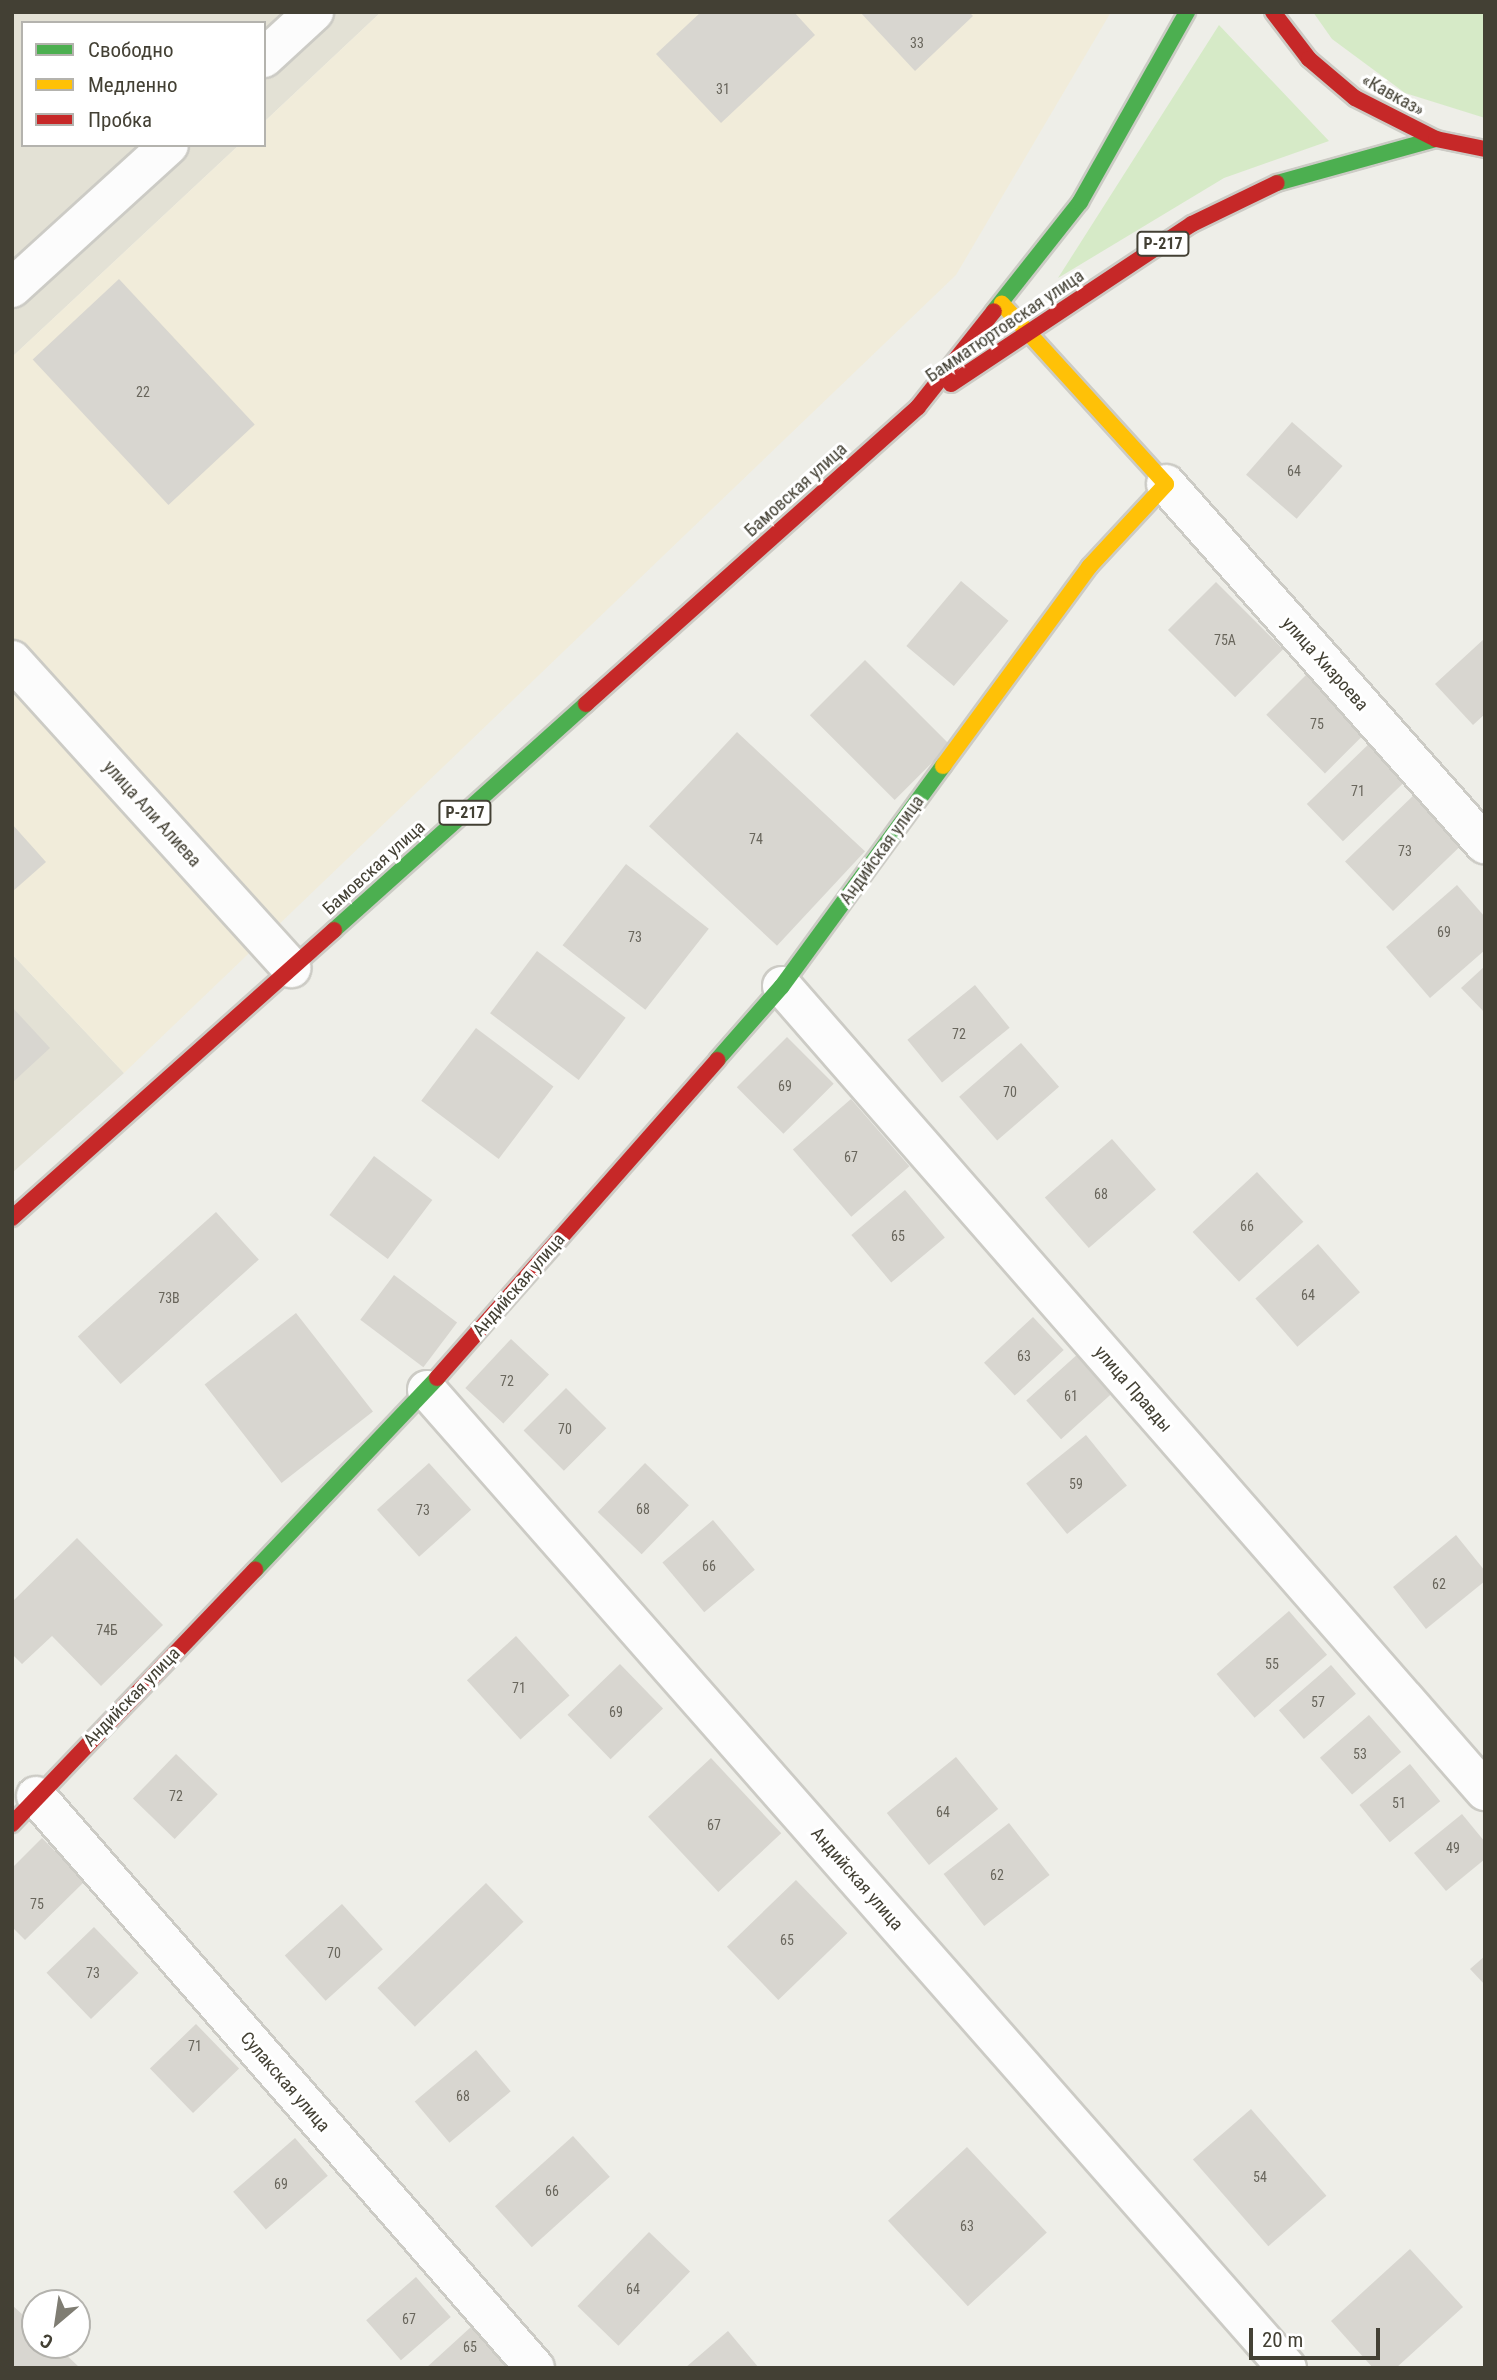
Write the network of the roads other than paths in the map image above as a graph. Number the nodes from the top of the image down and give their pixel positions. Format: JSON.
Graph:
{"nodes":[{"id":1,"x":314,"y":12,"type":"edge"},
{"id":2,"x":1187,"y":12,"type":"edge"},
{"id":3,"x":1273,"y":12,"type":"edge"},
{"id":4,"x":266,"y":56,"type":"edge"},
{"id":5,"x":1436,"y":139,"type":"junction"},
{"id":6,"x":167,"y":147,"type":"edge"},
{"id":7,"x":1485,"y":149,"type":"edge"},
{"id":8,"x":12,"y":288,"type":"edge"},
{"id":9,"x":1002,"y":304,"type":"junction"},
{"id":10,"x":1029,"y":333,"type":"junction"},
{"id":11,"x":918,"y":407,"type":"junction"},
{"id":12,"x":1166,"y":484,"type":"junction"},
{"id":13,"x":12,"y":660,"type":"edge"},
{"id":14,"x":1485,"y":844,"type":"edge"},
{"id":15,"x":291,"y":968,"type":"junction"},
{"id":16,"x":782,"y":986,"type":"junction"},
{"id":17,"x":12,"y":1218,"type":"edge"},
{"id":18,"x":427,"y":1390,"type":"junction"},
{"id":19,"x":1485,"y":1791,"type":"edge"},
{"id":20,"x":24,"y":1810,"type":"edge"},
{"id":21,"x":535,"y":2368,"type":"edge"},
{"id":22,"x":1287,"y":2368,"type":"edge"}],
"edges":[{"from":1,"to":4,"type":"street"},
{"from":2,"to":9,"type":"main road","name":"Бамматюртовская улица","number":"Р-217"},
{"from":3,"to":5,"type":"main road","name":"«Кавказ»","number":"Р-217"},
{"from":5,"to":7,"type":"main road","name":"«Кавказ»","number":"Р-217"},
{"from":5,"to":10,"type":"main road","name":"Бамматюртовская улица","number":"Р-217"},
{"from":6,"to":8,"type":"street"},
{"from":9,"to":10,"type":"main road"},
{"from":9,"to":11,"type":"main road","name":"Бамматюртовская улица","number":"Р-217"},
{"from":10,"to":11,"type":"main road","name":"Бамматюртовская улица","number":"Р-217"},
{"from":10,"to":12,"type":"main road"},
{"from":11,"to":15,"type":"main road","name":"Бамовская улица","number":"Р-217"},
{"from":12,"to":14,"type":"street","name":"улица Хизроева"},
{"from":12,"to":16,"type":"main road","name":"Андийская улица"},
{"from":13,"to":15,"type":"street","name":"улица Али Алиева"},
{"from":15,"to":17,"type":"main road","name":"Бамовская улица","number":"Р-217"},
{"from":16,"to":18,"type":"main road","name":"Андийская улица"},
{"from":16,"to":19,"type":"street","name":"улица Правды"},
{"from":18,"to":20,"type":"main road","name":"Андийская улица"},
{"from":18,"to":22,"type":"street","name":"Андийская улица"},
{"from":20,"to":21,"type":"street","name":"Сулакская улица"}]}
